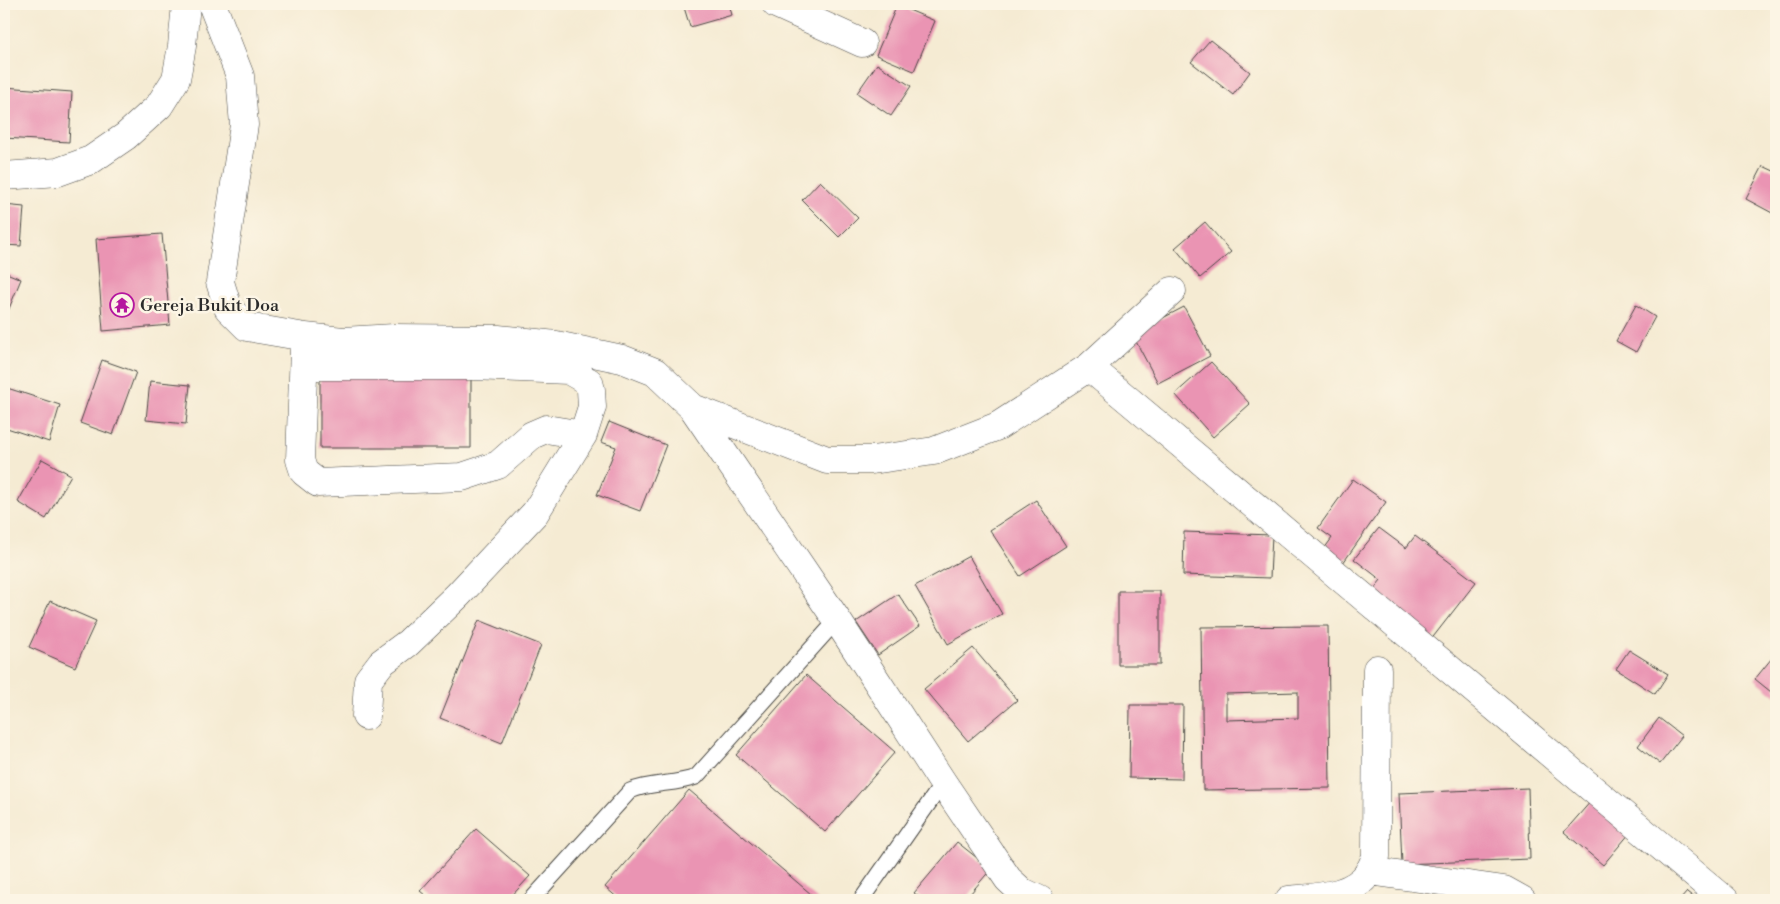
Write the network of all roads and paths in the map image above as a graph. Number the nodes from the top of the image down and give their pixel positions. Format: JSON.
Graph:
{"nodes":[{"id":1,"x":186,"y":4,"type":"edge"},
{"id":2,"x":212,"y":4,"type":"edge"},
{"id":3,"x":776,"y":4,"type":"edge"},
{"id":4,"x":862,"y":43,"type":"dead end"},
{"id":5,"x":4,"y":176,"type":"edge"},
{"id":6,"x":1172,"y":291,"type":"dead end"},
{"id":7,"x":305,"y":337,"type":"junction"},
{"id":8,"x":304,"y":366,"type":"junction"},
{"id":9,"x":1089,"y":367,"type":"junction"},
{"id":10,"x":693,"y":408,"type":"junction"},
{"id":11,"x":583,"y":435,"type":"junction"},
{"id":12,"x":838,"y":620,"type":"junction"},
{"id":13,"x":1377,"y":669,"type":"dead end"},
{"id":14,"x":366,"y":716,"type":"dead end"},
{"id":15,"x":943,"y":783,"type":"junction"},
{"id":16,"x":1370,"y":871,"type":"junction"},
{"id":17,"x":531,"y":900,"type":"edge"},
{"id":18,"x":861,"y":900,"type":"edge"},
{"id":19,"x":1040,"y":900,"type":"edge"},
{"id":20,"x":1289,"y":900,"type":"edge"},
{"id":21,"x":1522,"y":900,"type":"edge"},
{"id":22,"x":1725,"y":900,"type":"edge"}],
"edges":[{"from":1,"to":5,"type":"street"},
{"from":2,"to":7,"type":"street"},
{"from":3,"to":4,"type":"street"},
{"from":6,"to":9,"type":"street"},
{"from":7,"to":8,"type":"street"},
{"from":7,"to":10,"type":"street"},
{"from":8,"to":11,"type":"street"},
{"from":8,"to":11,"type":"street"},
{"from":9,"to":10,"type":"street"},
{"from":9,"to":22,"type":"street"},
{"from":10,"to":12,"type":"street"},
{"from":11,"to":14,"type":"street"},
{"from":12,"to":15,"type":"street"},
{"from":12,"to":17,"type":"lane"},
{"from":13,"to":16,"type":"street"},
{"from":15,"to":18,"type":"lane"},
{"from":15,"to":19,"type":"street"},
{"from":16,"to":20,"type":"street"},
{"from":16,"to":21,"type":"street"}]}
